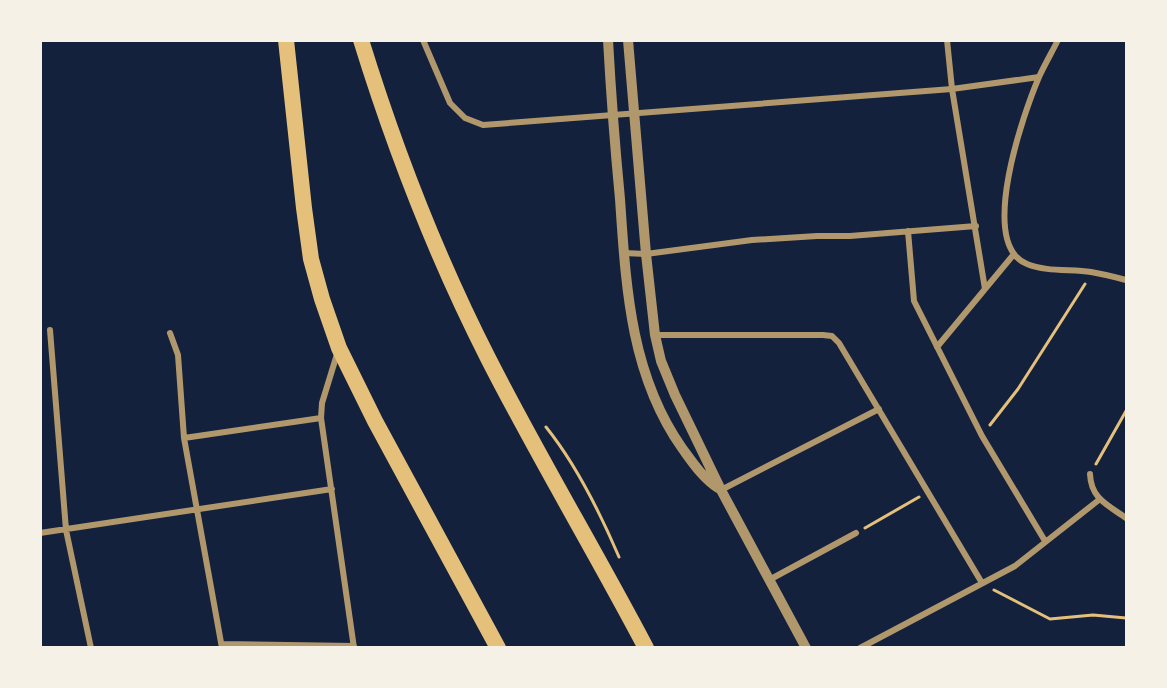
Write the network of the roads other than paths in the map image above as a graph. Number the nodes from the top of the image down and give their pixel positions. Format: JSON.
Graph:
{"nodes":[{"id":1,"x":286,"y":40,"type":"edge"},
{"id":2,"x":362,"y":40,"type":"edge"},
{"id":3,"x":423,"y":40,"type":"edge"},
{"id":4,"x":608,"y":40,"type":"edge"},
{"id":5,"x":628,"y":40,"type":"edge"},
{"id":6,"x":947,"y":40,"type":"edge"},
{"id":7,"x":1058,"y":40,"type":"edge"},
{"id":8,"x":1039,"y":77,"type":"junction"},
{"id":9,"x":952,"y":89,"type":"junction"},
{"id":10,"x":633,"y":114,"type":"junction"},
{"id":11,"x":613,"y":116,"type":"junction"},
{"id":12,"x":976,"y":226,"type":"junction"},
{"id":13,"x":908,"y":231,"type":"junction"},
{"id":14,"x":624,"y":254,"type":"junction"},
{"id":15,"x":646,"y":254,"type":"junction"},
{"id":16,"x":1014,"y":254,"type":"junction"},
{"id":17,"x":1126,"y":280,"type":"edge"},
{"id":18,"x":985,"y":289,"type":"junction"},
{"id":19,"x":50,"y":330,"type":"dead end"},
{"id":20,"x":170,"y":333,"type":"dead end"},
{"id":21,"x":655,"y":335,"type":"junction"},
{"id":22,"x":937,"y":347,"type":"junction"},
{"id":23,"x":339,"y":348,"type":"junction"},
{"id":24,"x":879,"y":409,"type":"junction"},
{"id":25,"x":321,"y":418,"type":"junction"},
{"id":26,"x":184,"y":438,"type":"junction"},
{"id":27,"x":1090,"y":474,"type":"road end"},
{"id":28,"x":332,"y":489,"type":"junction"},
{"id":29,"x":721,"y":490,"type":"junction"},
{"id":30,"x":1100,"y":499,"type":"junction"},
{"id":31,"x":196,"y":510,"type":"junction"},
{"id":32,"x":1126,"y":518,"type":"edge"},
{"id":33,"x":66,"y":530,"type":"junction"},
{"id":34,"x":856,"y":532,"type":"road end"},
{"id":35,"x":40,"y":533,"type":"edge"},
{"id":36,"x":1045,"y":541,"type":"junction"},
{"id":37,"x":769,"y":580,"type":"junction"},
{"id":38,"x":982,"y":583,"type":"junction"},
{"id":39,"x":222,"y":646,"type":"edge"},
{"id":40,"x":354,"y":647,"type":"edge"},
{"id":41,"x":91,"y":648,"type":"edge"},
{"id":42,"x":498,"y":648,"type":"edge"},
{"id":43,"x":646,"y":648,"type":"edge"},
{"id":44,"x":806,"y":648,"type":"edge"},
{"id":45,"x":860,"y":648,"type":"edge"}],
"edges":[{"from":1,"to":23,"type":"highway"},
{"from":2,"to":43,"type":"highway"},
{"from":3,"to":11,"type":"street"},
{"from":4,"to":11,"type":"street"},
{"from":5,"to":10,"type":"street"},
{"from":6,"to":9,"type":"street"},
{"from":7,"to":8,"type":"street"},
{"from":8,"to":9,"type":"street"},
{"from":8,"to":16,"type":"street"},
{"from":9,"to":10,"type":"street"},
{"from":9,"to":12,"type":"street"},
{"from":10,"to":11,"type":"street"},
{"from":10,"to":15,"type":"street"},
{"from":11,"to":14,"type":"street"},
{"from":12,"to":13,"type":"street"},
{"from":12,"to":18,"type":"street"},
{"from":13,"to":15,"type":"street"},
{"from":13,"to":22,"type":"street"},
{"from":14,"to":15,"type":"street"},
{"from":14,"to":29,"type":"street"},
{"from":15,"to":21,"type":"street"},
{"from":16,"to":17,"type":"street"},
{"from":16,"to":18,"type":"street"},
{"from":18,"to":22,"type":"street"},
{"from":19,"to":33,"type":"street"},
{"from":20,"to":26,"type":"street"},
{"from":21,"to":24,"type":"street"},
{"from":21,"to":29,"type":"street"},
{"from":22,"to":36,"type":"street"},
{"from":23,"to":25,"type":"street"},
{"from":23,"to":42,"type":"highway"},
{"from":24,"to":29,"type":"street"},
{"from":24,"to":38,"type":"street"},
{"from":25,"to":26,"type":"street"},
{"from":25,"to":28,"type":"street"},
{"from":26,"to":31,"type":"street"},
{"from":27,"to":30,"type":"street"},
{"from":28,"to":31,"type":"street"},
{"from":28,"to":40,"type":"street"},
{"from":29,"to":37,"type":"street"},
{"from":30,"to":32,"type":"street"},
{"from":30,"to":36,"type":"street"},
{"from":31,"to":33,"type":"street"},
{"from":31,"to":39,"type":"street"},
{"from":33,"to":35,"type":"street"},
{"from":33,"to":41,"type":"street"},
{"from":34,"to":37,"type":"street"},
{"from":36,"to":38,"type":"street"},
{"from":37,"to":44,"type":"street"},
{"from":38,"to":45,"type":"street"},
{"from":39,"to":40,"type":"street"}]}
